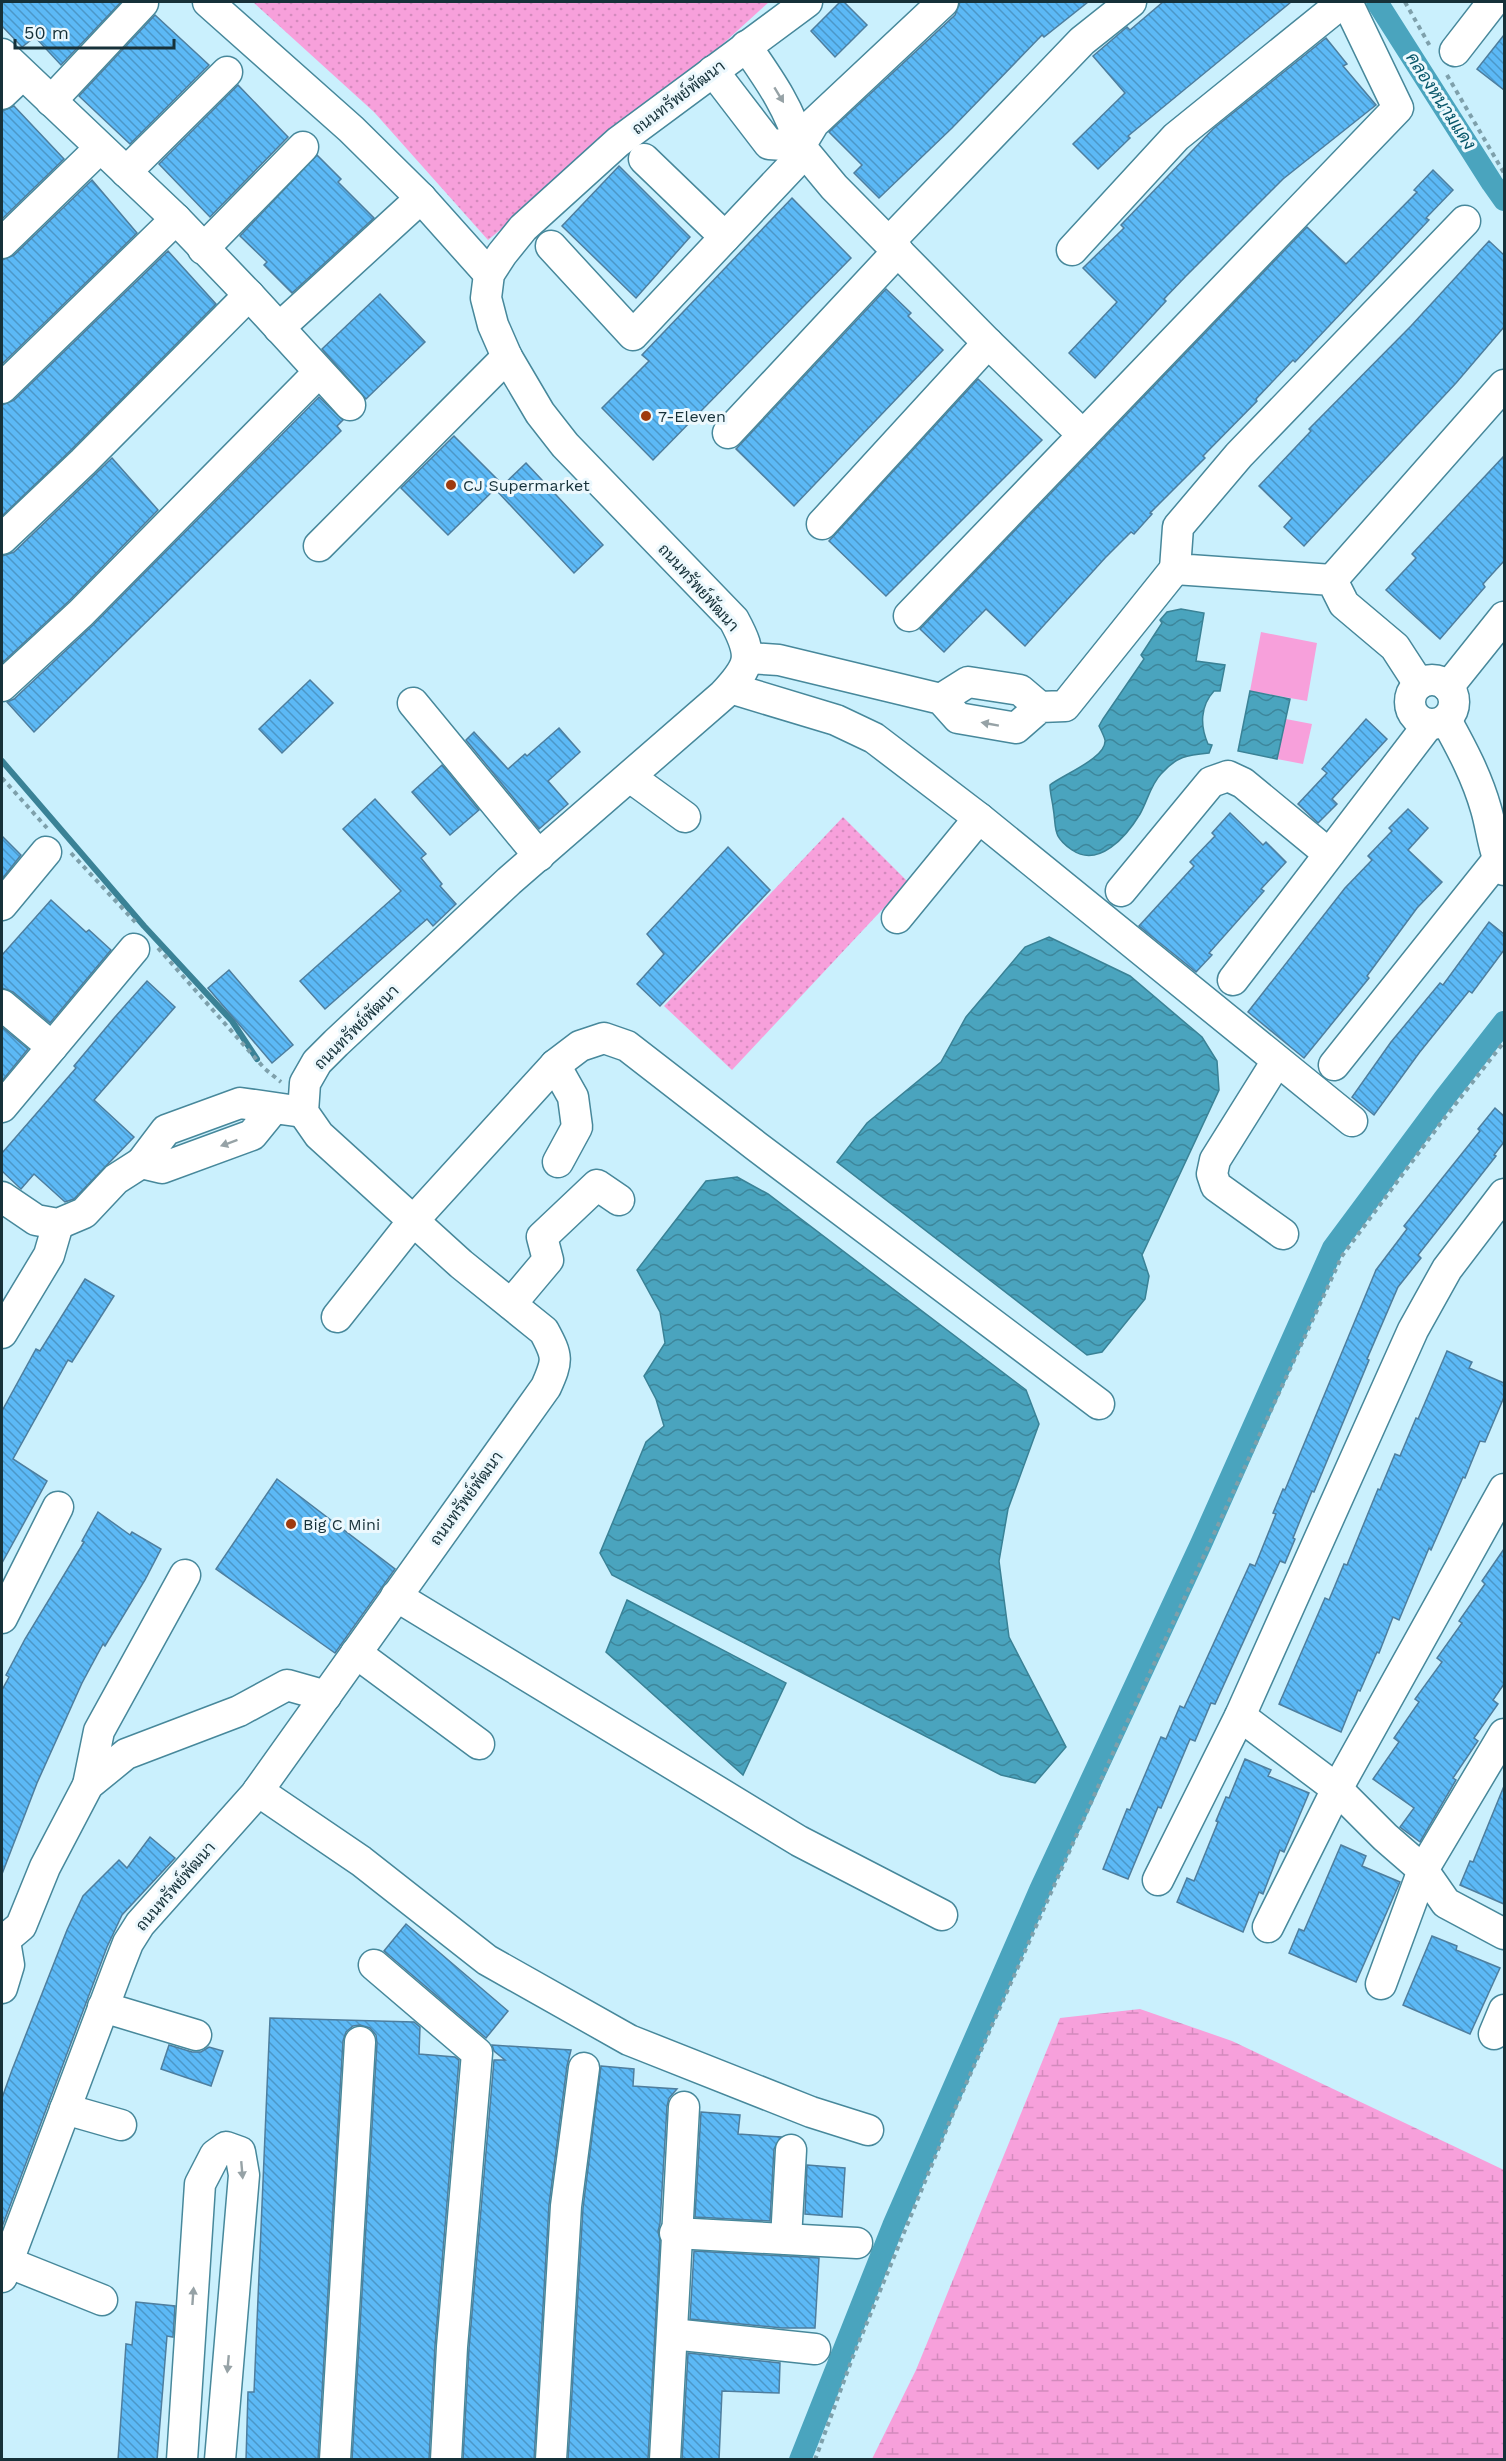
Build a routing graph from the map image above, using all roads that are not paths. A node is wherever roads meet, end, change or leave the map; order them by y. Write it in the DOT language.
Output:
graph roads {
  1 [pos="208,2"];
  2 [pos="807,2"];
  3 [pos="943,2"];
  4 [pos="1131,2"];
  5 [pos="1345,2"];
  6 [pos="1492,2"];
  7 [pos="143,3"];
  8 [pos="746,46"];
  9 [pos="1445,59"];
  10 [pos="713,71"];
  11 [pos="227,72"];
  12 [pos="8,74"];
  13 [pos="51,101"];
  14 [pos="800,146"];
  15 [pos="303,147"];
  16 [pos="100,148"];
  17 [pos="644,159"];
  18 [pos="126,172"];
  19 [pos="421,198"];
  20 [pos="176,219"];
  21 [pos="1465,221"];
  22 [pos="725,237"];
  23 [pos="2,243"];
  24 [pos="550,246"];
  25 [pos="894,247"];
  26 [pos="203,249"];
  27 [pos="1072,250"];
  28 [pos="489,274"];
  29 [pos="249,295"];
  30 [pos="279,328"];
  31 [pos="988,343"];
  32 [pos="507,357"];
  33 [pos="319,372"];
  34 [pos="1504,385"];
  35 [pos="2,388"];
  36 [pos="350,405"];
  37 [pos="728,433"];
  38 [pos="1083,435"];
  39 [pos="822,524"];
  40 [pos="2,539"];
  41 [pos="319,546"];
  42 [pos="1175,569"];
  43 [pos="1332,580"];
  44 [pos="909,616"];
  45 [pos="1504,617"];
  46 [pos="748,658"];
  47 [pos="1419,684"];
  48 [pos="2,686"];
  49 [pos="1449,687"];
  50 [pos="730,688"];
  51 [pos="413,703"];
  52 [pos="1437,723"];
  53 [pos="630,777"];
  54 [pos="685,817"];
  55 [pos="979,818"];
  56 [pos="46,852"];
  57 [pos="1329,854"];
  58 [pos="539,856"];
  59 [pos="1502,861"];
  60 [pos="1120,891"];
  61 [pos="2,905"];
  62 [pos="897,918"];
  63 [pos="134,949"];
  64 [pos="1233,980"];
  65 [pos="2,1005"];
  66 [pos="52,1047"];
  67 [pos="1277,1061"];
  68 [pos="555,1065"];
  69 [pos="1334,1065"];
  70 [pos="2,1107"];
  71 [pos="303,1112"];
  72 [pos="1352,1121"];
  73 [pos="558,1162"];
  74 [pos="1504,1194"];
  75 [pos="2,1197"];
  76 [pos="619,1200"];
  77 [pos="414,1221"];
  78 [pos="58,1224"];
  79 [pos="1283,1234"];
  80 [pos="511,1304"];
  81 [pos="337,1317"];
  82 [pos="2,1333"];
  83 [pos="1099,1404"];
  84 [pos="1504,1489"];
  85 [pos="58,1507"];
  86 [pos="185,1575"];
  87 [pos="396,1596"];
  88 [pos="2,1618"];
  89 [pos="356,1653"];
  90 [pos="326,1696"];
  91 [pos="1240,1716"];
  92 [pos="1504,1734"];
  93 [pos="479,1744"];
  94 [pos="88,1785"];
  95 [pos="1337,1788"];
  96 [pos="258,1791"];
  97 [pos="1423,1870"];
  98 [pos="1158,1880"];
  99 [pos="942,1915"];
  100 [pos="1268,1927"];
  101 [pos="1504,1934"];
  102 [pos="3,1942"];
  103 [pos="374,1965"];
  104 [pos="1381,1984"];
  105 [pos="2,1988"];
  106 [pos="103,2007"];
  107 [pos="196,2035"];
  108 [pos="360,2042"];
  109 [pos="584,2068"];
  110 [pos="684,2107"];
  111 [pos="65,2109"];
  112 [pos="121,2124"];
  113 [pos="868,2130"];
  114 [pos="791,2150"];
  115 [pos="675,2233"];
  116 [pos="786,2239"];
  117 [pos="857,2243"];
  118 [pos="4,2269"];
  119 [pos="102,2300"];
  120 [pos="672,2334"];
  121 [pos="815,2349"];
  122 [pos="183,2460"];
  123 [pos="220,2460"];
  124 [pos="335,2460"];
  125 [pos="446,2460"];
  126 [pos="551,2460"];
  127 [pos="665,2460"];
  1 -- 19 [label="street"];
  2 -- 8 [label="street, ถนนทรัพย์พัฒนา"];
  3 -- 14 [label="street"];
  4 -- 25 [label="street"];
  5 -- 27 [label="street"];
  5 -- 38 [label="street"];
  6 -- 9 [label="street"];
  7 -- 13 [label="street"];
  8 -- 10 [label="street, ถนนทรัพย์พัฒนา"];
  8 -- 14 [label="street, one-way"];
  10 -- 14 [label="street"];
  10 -- 28 [label="street, ถนนทรัพย์พัฒนา"];
  11 -- 18 [label="street"];
  12 -- 13 [label="street"];
  13 -- 16 [label="street"];
  14 -- 22 [label="street"];
  14 -- 25 [label="street"];
  15 -- 26 [label="street"];
  16 -- 18 [label="street"];
  16 -- 23 [label="street"];
  17 -- 22 [label="street"];
  18 -- 20 [label="street"];
  19 -- 28 [label="street"];
  19 -- 30 [label="street"];
  20 -- 26 [label="street"];
  20 -- 35 [label="street"];
  21 -- 42 [label="street"];
  22 -- 24 [label="street"];
  25 -- 31 [label="street"];
  25 -- 37 [label="street"];
  26 -- 29 [label="street"];
  28 -- 32 [label="street, ถนนทรัพย์พัฒนา"];
  29 -- 30 [label="street"];
  29 -- 40 [label="street"];
  30 -- 33 [label="street"];
  31 -- 38 [label="street"];
  31 -- 39 [label="street"];
  32 -- 41 [label="street"];
  32 -- 46 [label="street, ถนนทรัพย์พัฒนา"];
  33 -- 36 [label="street"];
  33 -- 48 [label="street"];
  34 -- 43 [label="street"];
  38 -- 44 [label="street"];
  42 -- 43 [label="street"];
  42 -- 46 [label="street"];
  43 -- 47 [label="street"];
  45 -- 49 [label="street"];
  46 -- 50 [label="street, ถนนทรัพย์พัฒนา"];
  47 -- 49 [label="street"];
  47 -- 52 [label="street"];
  49 -- 52 [label="street"];
  50 -- 53 [label="street, ถนนทรัพย์พัฒนา"];
  50 -- 55 [label="street"];
  51 -- 58 [label="street"];
  52 -- 57 [label="street"];
  52 -- 59 [label="street"];
  53 -- 54 [label="street"];
  53 -- 58 [label="street, ถนนทรัพย์พัฒนา"];
  55 -- 62 [label="street"];
  55 -- 67 [label="street"];
  56 -- 61 [label="street"];
  57 -- 60 [label="street"];
  57 -- 64 [label="street"];
  58 -- 71 [label="street, ถนนทรัพย์พัฒนา"];
  59 -- 69 [label="street"];
  63 -- 66 [label="street"];
  65 -- 66 [label="street"];
  66 -- 70 [label="street"];
  67 -- 72 [label="street"];
  67 -- 79 [label="street"];
  68 -- 73 [label="street"];
  68 -- 77 [label="street"];
  68 -- 83 [label="street"];
  71 -- 77 [label="street, ถนนทรัพย์พัฒนา"];
  71 -- 78 [label="street"];
  74 -- 91 [label="street"];
  75 -- 78 [label="street"];
  76 -- 80 [label="street"];
  77 -- 80 [label="street, ถนนทรัพย์พัฒนา"];
  77 -- 81 [label="street"];
  78 -- 82 [label="street"];
  80 -- 87 [label="street, ถนนทรัพย์พัฒนา"];
  84 -- 95 [label="street"];
  85 -- 88 [label="street"];
  86 -- 94 [label="street"];
  87 -- 89 [label="street, ถนนทรัพย์พัฒนา"];
  87 -- 99 [label="street"];
  89 -- 90 [label="street, ถนนทรัพย์พัฒนา"];
  89 -- 93 [label="street"];
  90 -- 94 [label="street"];
  90 -- 96 [label="street, ถนนทรัพย์พัฒนา"];
  91 -- 95 [label="street"];
  91 -- 98 [label="street"];
  92 -- 97 [label="street"];
  94 -- 102 [label="street"];
  95 -- 97 [label="street"];
  95 -- 100 [label="street"];
  96 -- 106 [label="street, ถนนทรัพย์พัฒนา"];
  96 -- 113 [label="street"];
  97 -- 101 [label="street"];
  97 -- 104 [label="street"];
  102 -- 105 [label="street"];
  103 -- 125 [label="street"];
  106 -- 107 [label="street"];
  106 -- 111 [label="street, ถนนทรัพย์พัฒนา"];
  108 -- 124 [label="street"];
  109 -- 126 [label="street"];
  110 -- 115 [label="street"];
  111 -- 112 [label="street"];
  111 -- 118 [label="street, ถนนทรัพย์พัฒนา"];
  114 -- 116 [label="street"];
  115 -- 116 [label="street"];
  115 -- 120 [label="street"];
  116 -- 117 [label="street"];
  118 -- 119 [label="street"];
  120 -- 121 [label="street"];
  120 -- 127 [label="street"];
  122 -- 123 [label="street, one-way"];
}
